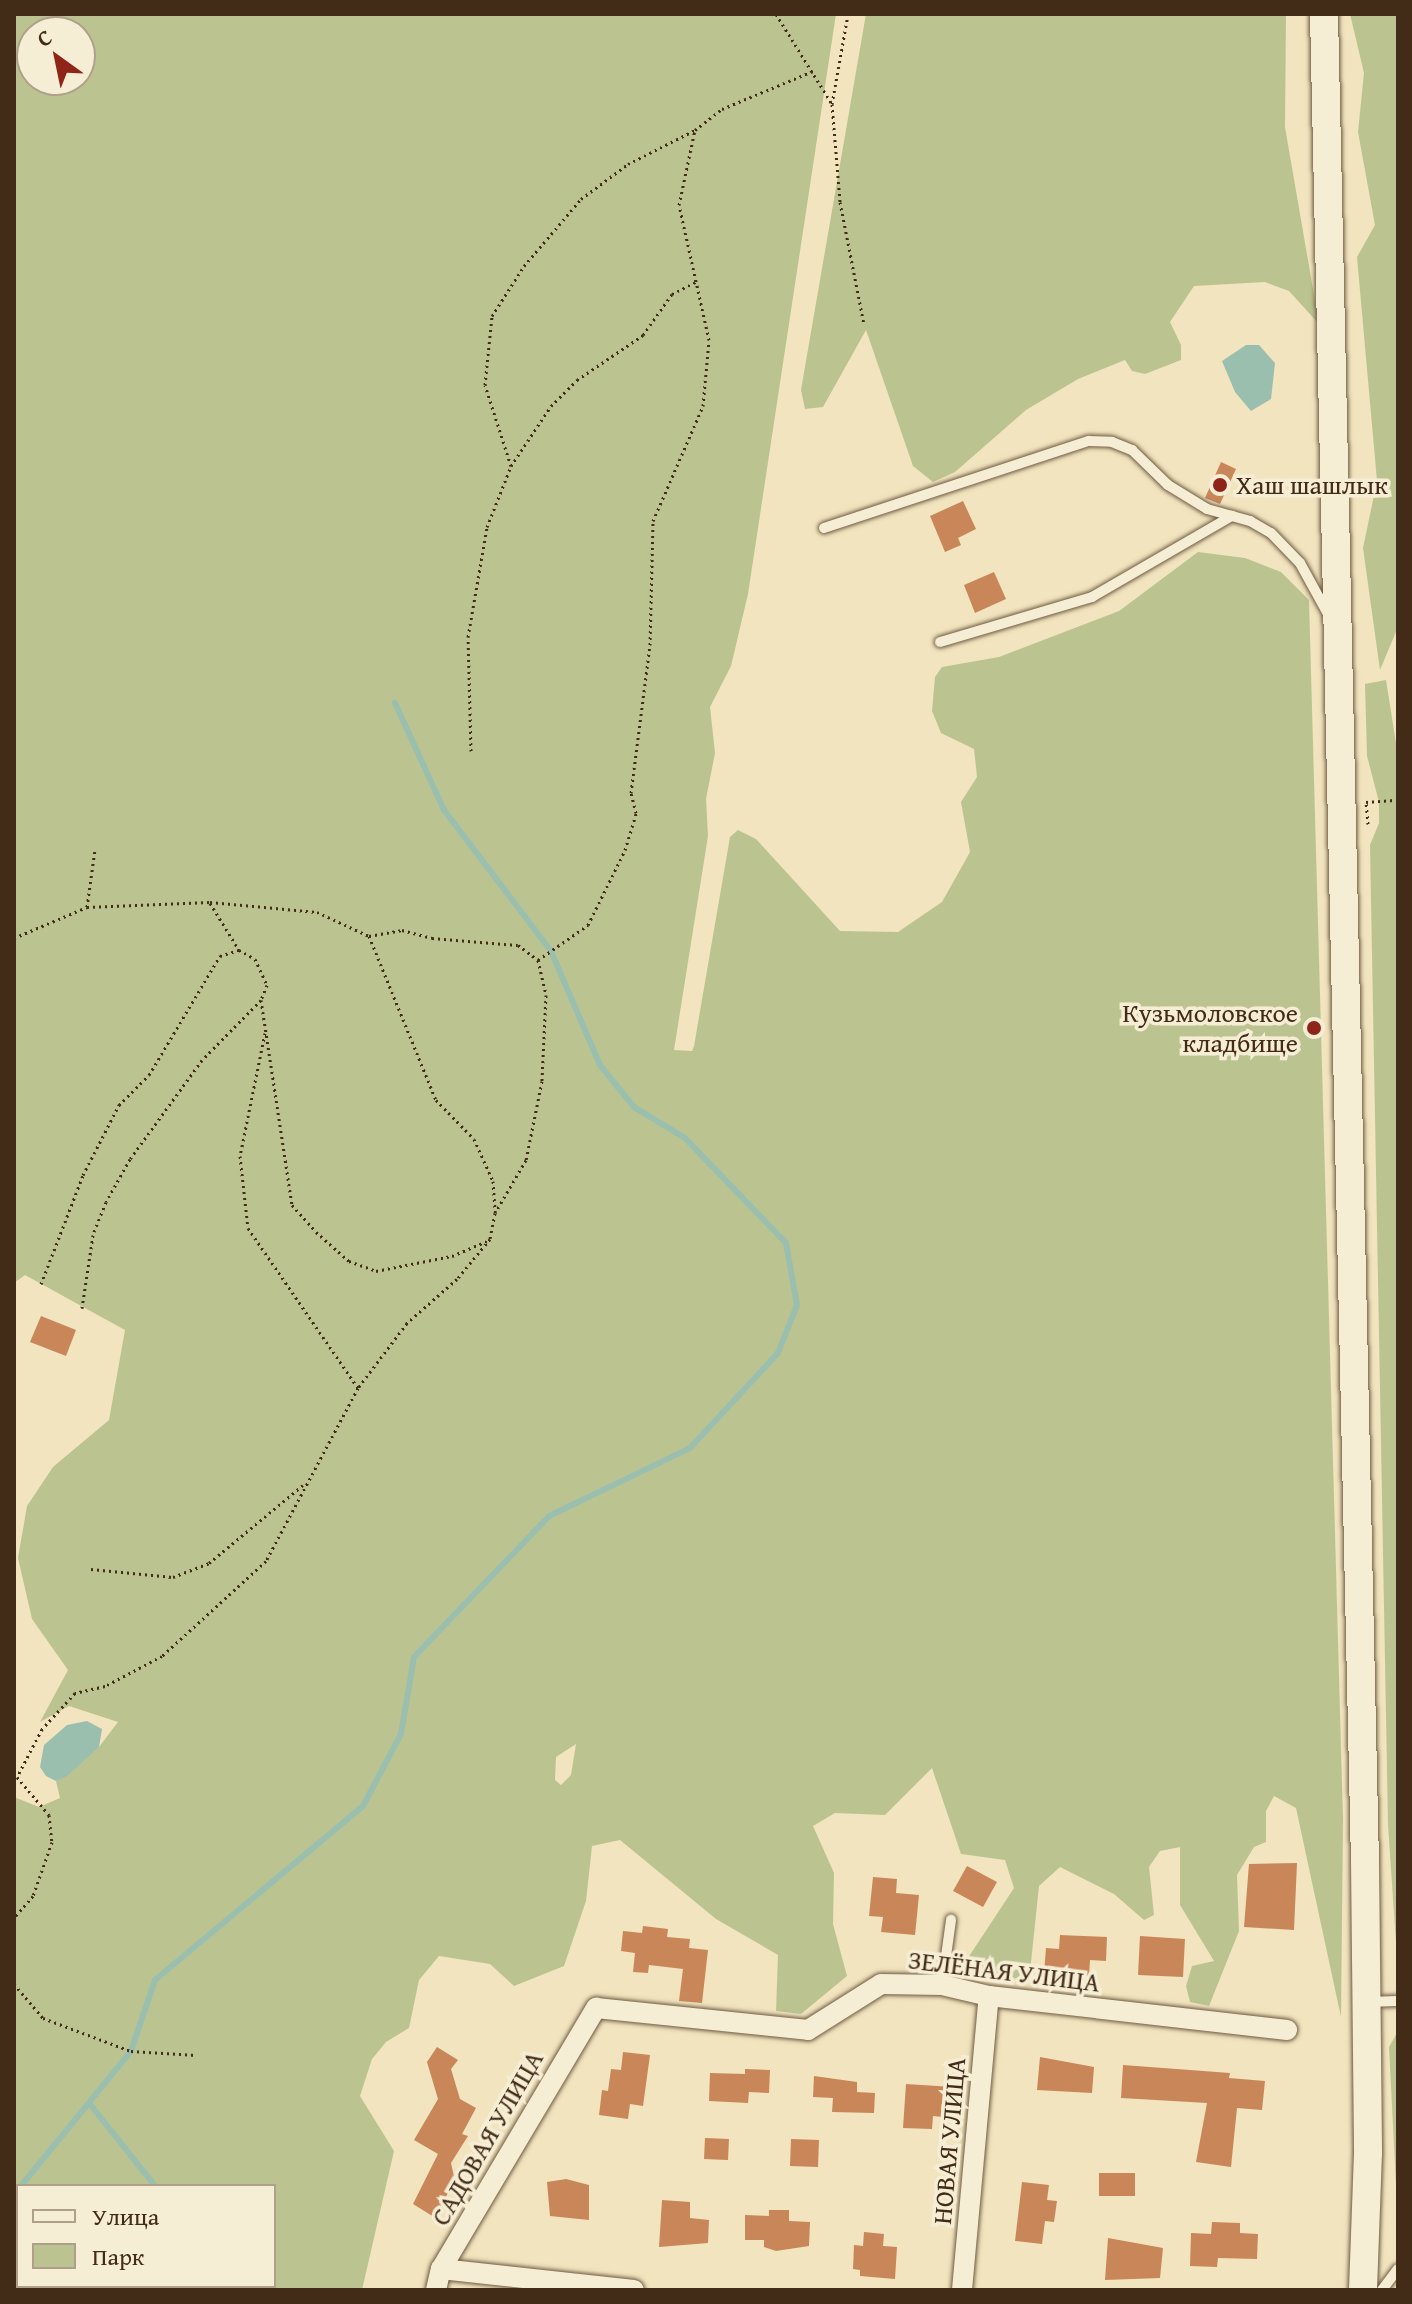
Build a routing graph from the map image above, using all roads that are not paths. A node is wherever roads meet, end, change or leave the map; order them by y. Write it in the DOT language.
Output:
graph roads {
  1 [pos="1324,14"];
  2 [pos="1232,516"];
  3 [pos="824,528"];
  4 [pos="1335,630"];
  5 [pos="940,642"];
  6 [pos="951,1920"];
  7 [pos="942,1985"];
  8 [pos="989,1996"];
  9 [pos="1398,2001"];
  10 [pos="1365,2002"];
  11 [pos="588,2015"];
  12 [pos="1287,2030"];
  13 [pos="441,2269"];
  14 [pos="1398,2269"];
  15 [pos="436,2290"];
  16 [pos="634,2290"];
  17 [pos="962,2290"];
  18 [pos="1363,2290"];
  19 [pos="1382,2290"];
  1 -- 4 [label="main road"];
  2 -- 3 [label="lane"];
  2 -- 4 [label="lane"];
  2 -- 5 [label="lane"];
  4 -- 10 [label="main road"];
  6 -- 7 [label="lane"];
  7 -- 8 [label="street, ЗЕЛЁНАЯ УЛИЦА"];
  7 -- 11 [label="street, ЗЕЛЁНАЯ УЛИЦА"];
  8 -- 12 [label="street, ЗЕЛЁНАЯ УЛИЦА"];
  8 -- 17 [label="street, НОВАЯ УЛИЦА"];
  9 -- 10 [label="lane"];
  10 -- 18 [label="main road"];
  11 -- 13 [label="street, САДОВАЯ УЛИЦА"];
  13 -- 15 [label="street, САДОВАЯ УЛИЦА"];
  13 -- 16 [label="street"];
  14 -- 19 [label="lane"];
}
